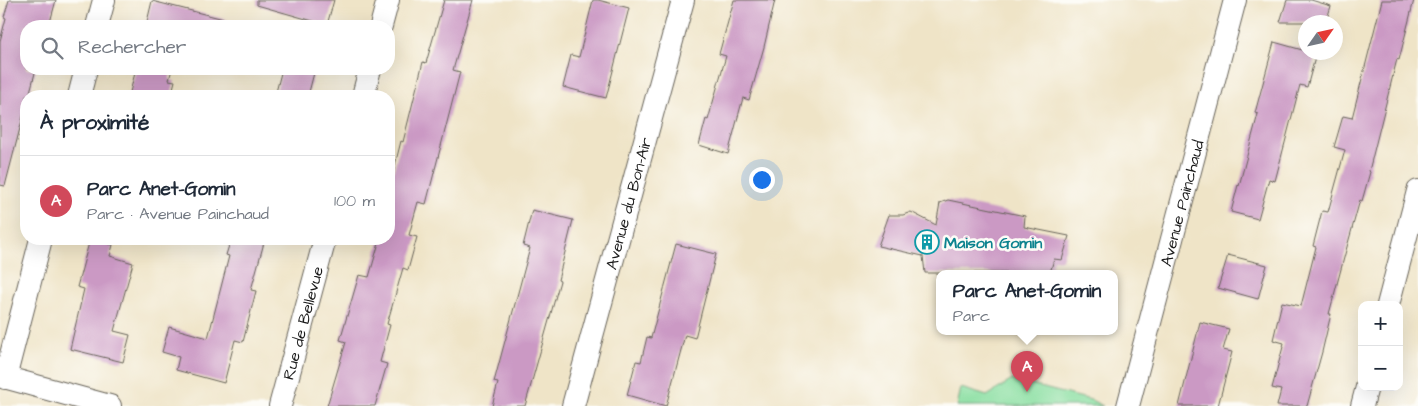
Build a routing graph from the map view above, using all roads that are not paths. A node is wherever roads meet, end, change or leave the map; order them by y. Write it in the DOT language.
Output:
graph roads {
  1 [pos="104,0"];
  2 [pos="388,0"];
  3 [pos="683,0"];
  4 [pos="1236,0"];
  5 [pos="99,20"];
  6 [pos="383,20"];
  7 [pos="84,75"];
  8 [pos="368,75"];
  9 [pos="81,90"];
  10 [pos="365,90"];
  11 [pos="1418,191"];
  12 [pos="39,245"];
  13 [pos="322,245"];
  14 [pos="1389,301"];
  15 [pos="2,377"];
  16 [pos="1366,391"];
  17 [pos="110,406"];
  18 [pos="280,406"];
  19 [pos="573,406"];
  20 [pos="1128,406"];
  21 [pos="1362,406"];
  1 -- 5 [label="street"];
  2 -- 6 [label="street"];
  3 -- 19 [label="street, Avenue du Bon-Air"];
  4 -- 20 [label="street, Avenue Painchaud"];
  7 -- 9 [label="street"];
  8 -- 10 [label="street"];
  11 -- 14 [label="street"];
  12 -- 15 [label="street"];
  13 -- 18 [label="street, Rue de Bellevue"];
  15 -- 17 [label="street"];
  16 -- 21 [label="street"];
}
